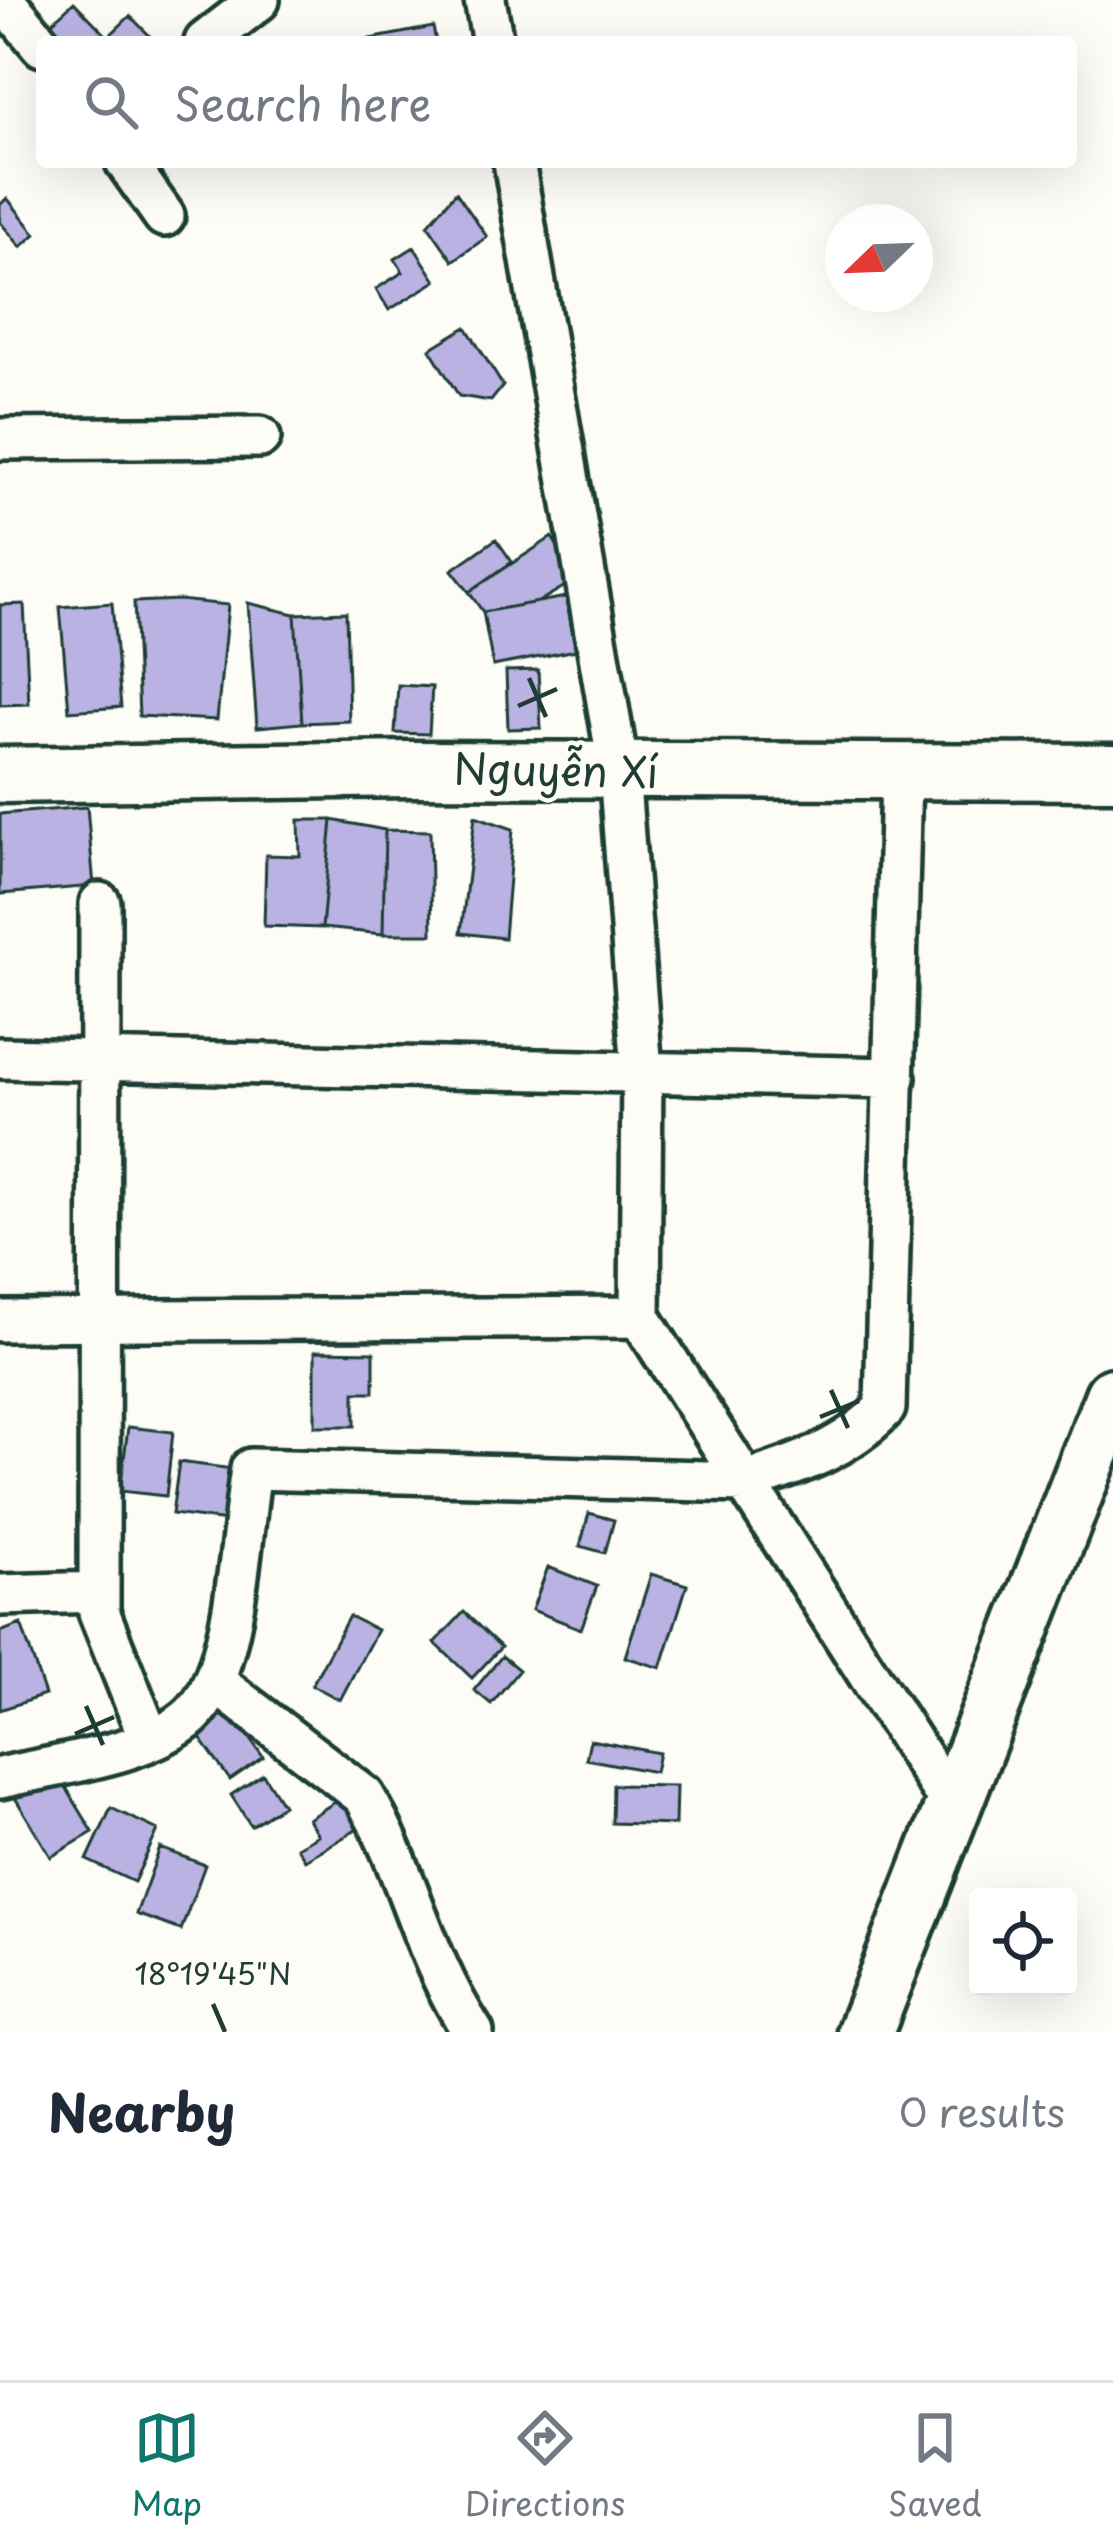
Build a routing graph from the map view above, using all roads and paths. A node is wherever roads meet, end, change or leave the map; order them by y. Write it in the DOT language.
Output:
graph roads {
  1 [pos="4,0"];
  2 [pos="255,0"];
  3 [pos="485,0"];
  4 [pos="212,36"];
  5 [pos="492,36"];
  6 [pos="36,39"];
  7 [pos="130,168"];
  8 [pos="515,168"];
  9 [pos="164,216"];
  10 [pos="260,437"];
  11 [pos="0,439"];
  12 [pos="619,771"];
  13 [pos="1113,772"];
  14 [pos="0,775"];
  15 [pos="901,775"];
  16 [pos="100,903"];
  17 [pos="0,1058"];
  18 [pos="99,1058"];
  19 [pos="642,1070"];
  20 [pos="895,1078"];
  21 [pos="640,1317"];
  22 [pos="0,1321"];
  23 [pos="97,1321"];
  24 [pos="1113,1396"];
  25 [pos="744,1482"];
  26 [pos="98,1592"];
  27 [pos="0,1595"];
  28 [pos="215,1682"];
  29 [pos="149,1738"];
  30 [pos="0,1778"];
  31 [pos="952,1807"];
  32 [pos="472,2032"];
  33 [pos="865,2032"];
  1 -- 6 [label="street"];
  2 -- 4 [label="street"];
  3 -- 5 [label="street"];
  7 -- 9 [label="street"];
  8 -- 12 [label="street"];
  10 -- 11 [label="street"];
  12 -- 14 [label="street, Nguyễn Xí"];
  12 -- 15 [label="street, Nguyễn Xí"];
  12 -- 19 [label="street"];
  13 -- 15 [label="street, Nguyễn Xí"];
  15 -- 20 [label="street"];
  16 -- 18 [label="street"];
  17 -- 18 [label="street"];
  18 -- 19 [label="street"];
  18 -- 23 [label="street"];
  19 -- 20 [label="street"];
  19 -- 21 [label="street"];
  20 -- 25 [label="street"];
  21 -- 23 [label="street"];
  21 -- 25 [label="street"];
  22 -- 23 [label="street"];
  23 -- 26 [label="street"];
  24 -- 31 [label="street"];
  25 -- 28 [label="street"];
  25 -- 31 [label="street"];
  26 -- 27 [label="street"];
  26 -- 29 [label="street"];
  28 -- 29 [label="street"];
  28 -- 32 [label="street"];
  29 -- 30 [label="street"];
  31 -- 33 [label="street"];
}
